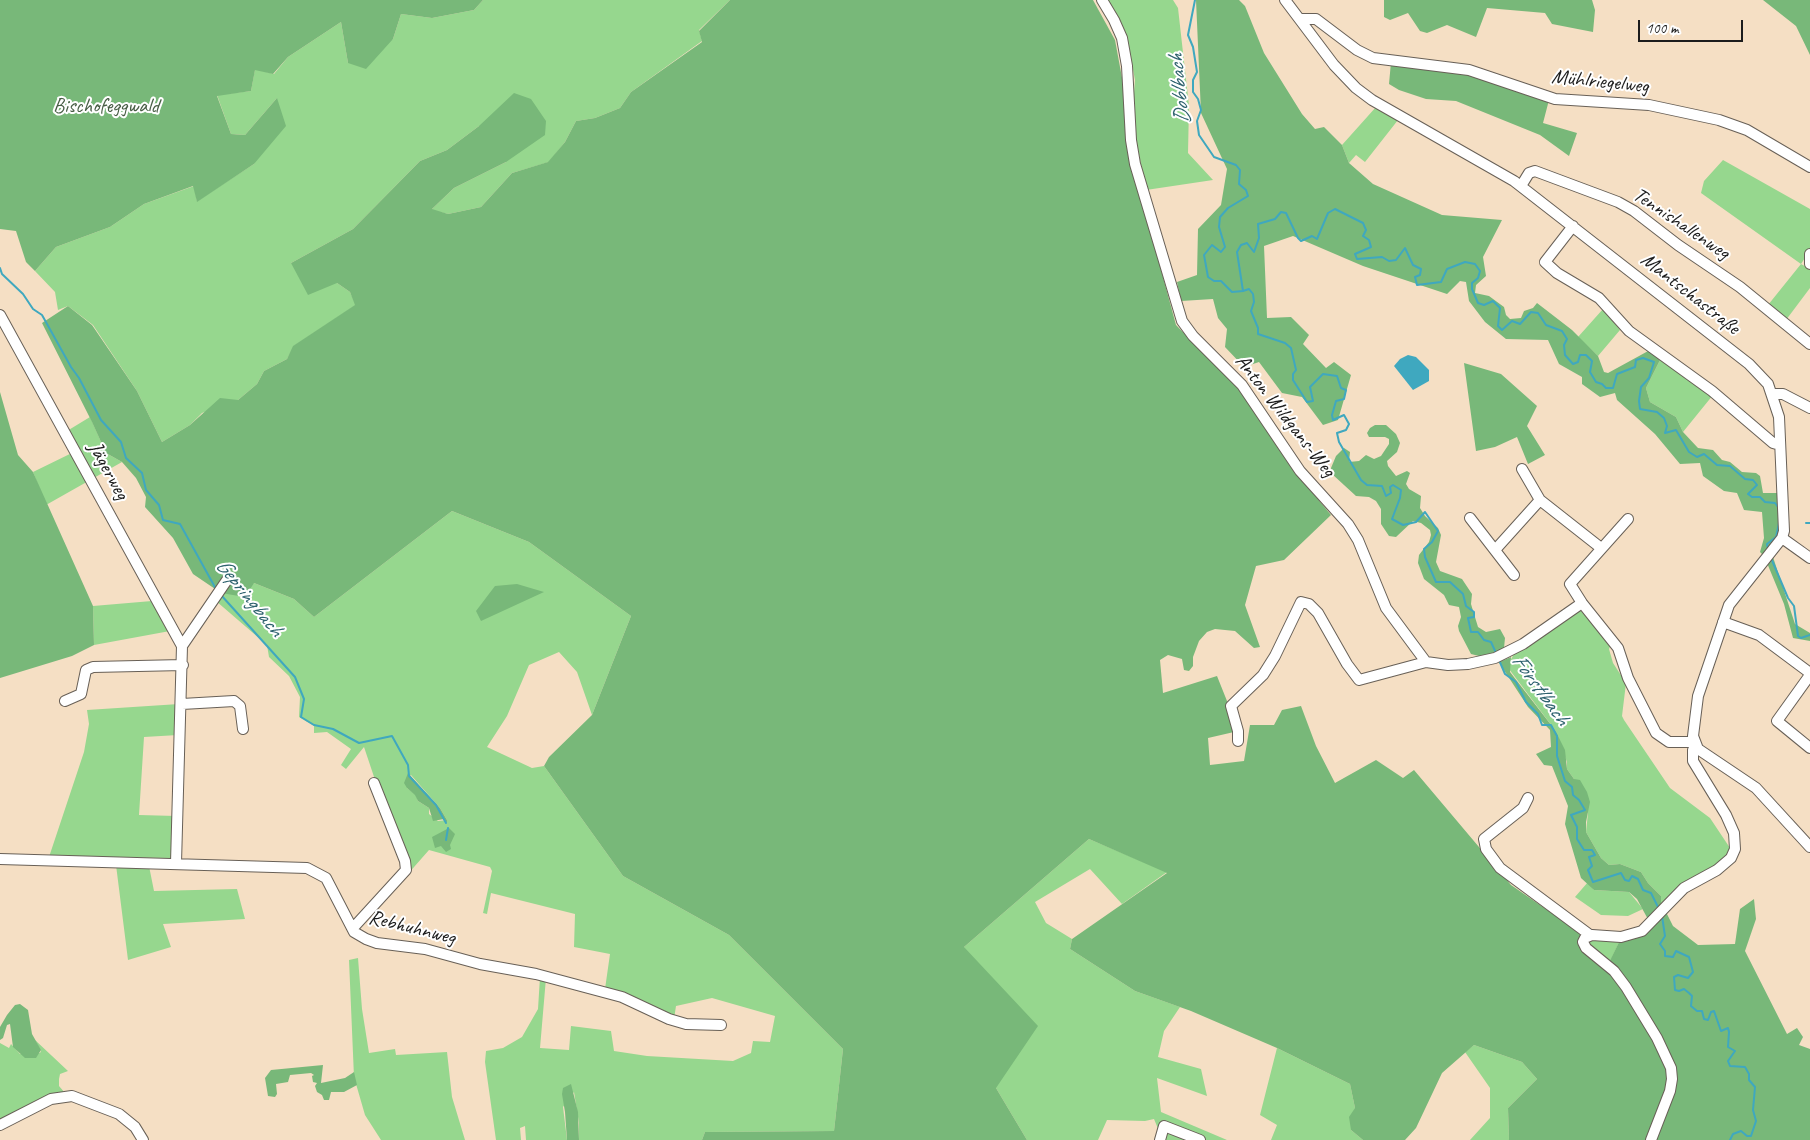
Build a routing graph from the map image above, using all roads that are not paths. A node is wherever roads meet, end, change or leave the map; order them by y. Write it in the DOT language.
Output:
graph roads {
  1 [pos="1102,0"];
  2 [pos="1285,0"];
  3 [pos="1300,19"];
  4 [pos="1810,167"];
  5 [pos="1521,186"];
  6 [pos="1573,226"];
  7 [pos="1810,254"];
  8 [pos="1810,264"];
  9 [pos="0,315"];
  10 [pos="1810,344"];
  11 [pos="1772,394"];
  12 [pos="1810,408"];
  13 [pos="1780,445"];
  14 [pos="1522,469"];
  15 [pos="1540,500"];
  16 [pos="1470,518"];
  17 [pos="1628,519"];
  18 [pos="1782,538"];
  19 [pos="1601,548"];
  20 [pos="1495,550"];
  21 [pos="1810,558"];
  22 [pos="1514,574"];
  23 [pos="224,583"];
  24 [pos="1582,603"];
  25 [pos="1723,622"];
  26 [pos="182,646"];
  27 [pos="1426,662"];
  28 [pos="183,665"];
  29 [pos="1810,674"];
  30 [pos="65,702"];
  31 [pos="182,704"];
  32 [pos="243,729"];
  33 [pos="1238,741"];
  34 [pos="1695,744"];
  35 [pos="1810,748"];
  36 [pos="374,783"];
  37 [pos="1528,798"];
  38 [pos="1810,847"];
  39 [pos="0,859"];
  40 [pos="176,864"];
  41 [pos="352,928"];
  42 [pos="1590,936"];
  43 [pos="721,1025"];
  44 [pos="0,1125"];
  45 [pos="143,1140"];
  46 [pos="1160,1140"];
  47 [pos="1200,1140"];
  48 [pos="1651,1140"];
  1 -- 27 [label="street, Anton Wildgans-Weg"];
  2 -- 3 [label="street, Mantschastraße"];
  3 -- 4 [label="street, Mühlriegelweg"];
  3 -- 5 [label="street, Mantschastraße"];
  5 -- 6 [label="street, Mantschastraße"];
  5 -- 10 [label="street, Tennishallenweg"];
  6 -- 11 [label="street, Mantschastraße"];
  6 -- 13 [label="street"];
  7 -- 8 [label="street"];
  9 -- 26 [label="street, Jägerweg"];
  11 -- 12 [label="street"];
  11 -- 13 [label="street, Mantschastraße"];
  13 -- 18 [label="street, Mantschastraße"];
  14 -- 15 [label="street"];
  15 -- 19 [label="street"];
  15 -- 20 [label="street"];
  16 -- 20 [label="street"];
  17 -- 19 [label="street"];
  18 -- 21 [label="street"];
  18 -- 25 [label="street, Mantschastraße"];
  19 -- 24 [label="street"];
  20 -- 22 [label="street"];
  23 -- 26 [label="street"];
  24 -- 27 [label="street"];
  24 -- 34 [label="street"];
  25 -- 29 [label="street"];
  25 -- 34 [label="street, Mantschastraße"];
  26 -- 28 [label="street, Jägerweg"];
  27 -- 33 [label="street"];
  28 -- 30 [label="street"];
  28 -- 31 [label="street, Jägerweg"];
  29 -- 35 [label="street"];
  31 -- 32 [label="street"];
  31 -- 40 [label="street, Jägerweg"];
  34 -- 38 [label="street"];
  34 -- 42 [label="street, Mantschastraße"];
  36 -- 41 [label="street"];
  37 -- 42 [label="street"];
  39 -- 40 [label="street, Rebhuhnweg"];
  40 -- 41 [label="street, Rebhuhnweg"];
  41 -- 43 [label="street, Rebhuhnweg"];
  42 -- 48 [label="street"];
  44 -- 45 [label="street"];
  46 -- 47 [label="street"];
}
